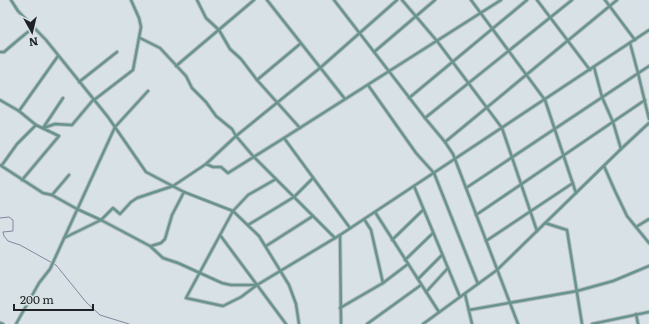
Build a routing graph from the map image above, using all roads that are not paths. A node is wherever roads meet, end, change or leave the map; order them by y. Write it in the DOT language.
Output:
graph roads {
  1 [pos="11,0"];
  2 [pos="132,0"];
  3 [pos="197,0"];
  4 [pos="254,0"];
  5 [pos="267,0"];
  6 [pos="334,0"];
  7 [pos="397,0"];
  8 [pos="402,0"];
  9 [pos="435,0"];
  10 [pos="471,0"];
  11 [pos="501,0"];
  12 [pos="527,0"];
  13 [pos="537,0"];
  14 [pos="572,0"];
  15 [pos="605,0"];
  16 [pos="617,0"];
  17 [pos="610,6"];
  18 [pos="480,13"];
  19 [pos="416,16"];
  20 [pos="550,17"];
  21 [pos="34,28"];
  22 [pos="492,28"];
  23 [pos="219,30"];
  24 [pos="649,30"];
  25 [pos="359,32"];
  26 [pos="140,38"];
  27 [pos="568,40"];
  28 [pos="635,40"];
  29 [pos="437,41"];
  30 [pos="630,43"];
  31 [pos="300,44"];
  32 [pos="508,51"];
  33 [pos="0,52"];
  34 [pos="117,52"];
  35 [pos="374,52"];
  36 [pos="58,56"];
  37 [pos="452,62"];
  38 [pos="176,66"];
  39 [pos="649,66"];
  40 [pos="594,67"];
  41 [pos="320,68"];
  42 [pos="590,70"];
  43 [pos="390,71"];
  44 [pos="638,73"];
  45 [pos="526,74"];
  46 [pos="257,80"];
  47 [pos="79,82"];
  48 [pos="468,83"];
  49 [pos="368,85"];
  50 [pos="148,91"];
  51 [pos="602,97"];
  52 [pos="63,98"];
  53 [pos="409,98"];
  54 [pos="345,99"];
  55 [pos="0,100"];
  56 [pos="93,100"];
  57 [pos="545,100"];
  58 [pos="645,100"];
  59 [pos="277,102"];
  60 [pos="486,108"];
  61 [pos="18,111"];
  62 [pos="424,118"];
  63 [pos="649,119"];
  64 [pos="613,122"];
  65 [pos="649,123"];
  66 [pos="36,125"];
  67 [pos="43,128"];
  68 [pos="115,128"];
  69 [pos="300,128"];
  70 [pos="502,128"];
  71 [pos="555,130"];
  72 [pos="236,136"];
  73 [pos="284,138"];
  74 [pos="445,142"];
  75 [pos="620,149"];
  76 [pos="564,155"];
  77 [pos="253,156"];
  78 [pos="512,158"];
  79 [pos="455,159"];
  80 [pos="206,164"];
  81 [pos="1,165"];
  82 [pos="604,166"];
  83 [pos="434,173"];
  84 [pos="69,175"];
  85 [pos="313,178"];
  86 [pos="276,179"];
  87 [pos="22,180"];
  88 [pos="573,183"];
  89 [pos="521,184"];
  90 [pos="173,186"];
  91 [pos="414,186"];
  92 [pos="466,188"];
  93 [pos="184,192"];
  94 [pos="576,193"];
  95 [pos="52,195"];
  96 [pos="294,196"];
  97 [pos="76,209"];
  98 [pos="423,210"];
  99 [pos="233,211"];
  100 [pos="375,212"];
  101 [pos="530,212"];
  102 [pos="476,215"];
  103 [pos="313,216"];
  104 [pos="364,219"];
  105 [pos="649,219"];
  106 [pos="101,220"];
  107 [pos="545,223"];
  108 [pos="248,225"];
  109 [pos="636,227"];
  110 [pos="350,228"];
  111 [pos="537,231"];
  112 [pos="433,233"];
  113 [pos="220,235"];
  114 [pos="340,235"];
  115 [pos="64,238"];
  116 [pos="335,238"];
  117 [pos="392,240"];
  118 [pos="486,241"];
  119 [pos="649,243"];
  120 [pos="150,246"];
  121 [pos="266,246"];
  122 [pos="442,255"];
  123 [pos="405,260"];
  124 [pos="408,264"];
  125 [pos="649,266"];
  126 [pos="448,268"];
  127 [pos="497,270"];
  128 [pos="281,271"];
  129 [pos="199,273"];
  130 [pos="418,279"];
  131 [pos="384,283"];
  132 [pos="478,284"];
  133 [pos="257,285"];
  134 [pos="421,285"];
  135 [pos="577,291"];
  136 [pos="426,292"];
  137 [pos="465,294"];
  138 [pos="460,297"];
  139 [pos="510,303"];
  140 [pos="340,308"];
  141 [pos="468,310"];
  142 [pos="439,312"];
  143 [pos="649,312"];
  144 [pos="636,314"];
  145 [pos="426,323"];
  146 [pos="16,324"];
  147 [pos="286,324"];
  148 [pos="299,324"];
  149 [pos="341,324"];
  150 [pos="368,324"];
  151 [pos="423,324"];
  152 [pos="472,324"];
  153 [pos="518,324"];
  154 [pos="582,324"];
  155 [pos="592,324"];
  156 [pos="638,324"];
  1 -- 21 [label="street"];
  2 -- 26 [label="street"];
  3 -- 23 [label="street"];
  4 -- 23 [label="street"];
  5 -- 31 [label="street"];
  6 -- 25 [label="street"];
  7 -- 25 [label="street"];
  8 -- 19 [label="street"];
  9 -- 19 [label="street"];
  10 -- 18 [label="street"];
  11 -- 18 [label="street"];
  12 -- 22 [label="street"];
  13 -- 20 [label="street"];
  14 -- 20 [label="street"];
  15 -- 17 [label="street"];
  16 -- 17 [label="street"];
  17 -- 27 [label="street"];
  17 -- 28 [label="street"];
  18 -- 22 [label="street"];
  18 -- 29 [label="street"];
  19 -- 29 [label="street"];
  19 -- 35 [label="street"];
  20 -- 27 [label="street"];
  20 -- 32 [label="street"];
  21 -- 33 [label="street"];
  21 -- 36 [label="street"];
  22 -- 32 [label="street"];
  22 -- 37 [label="street"];
  23 -- 38 [label="street"];
  23 -- 46 [label="street"];
  24 -- 28 [label="street"];
  25 -- 35 [label="street"];
  25 -- 41 [label="street"];
  26 -- 38 [label="street"];
  26 -- 56 [label="street"];
  27 -- 42 [label="street"];
  27 -- 45 [label="street"];
  28 -- 30 [label="street"];
  29 -- 37 [label="street"];
  29 -- 43 [label="street"];
  30 -- 40 [label="street"];
  30 -- 44 [label="street"];
  31 -- 41 [label="street"];
  31 -- 46 [label="street"];
  32 -- 45 [label="street"];
  32 -- 48 [label="street"];
  34 -- 47 [label="street"];
  35 -- 43 [label="street"];
  36 -- 47 [label="street"];
  36 -- 61 [label="street"];
  37 -- 48 [label="street"];
  37 -- 53 [label="street"];
  38 -- 72 [label="street"];
  39 -- 44 [label="street"];
  40 -- 42 [label="street"];
  40 -- 51 [label="street"];
  41 -- 54 [label="street"];
  41 -- 59 [label="street"];
  42 -- 57 [label="street"];
  43 -- 49 [label="street"];
  43 -- 53 [label="street"];
  44 -- 51 [label="street"];
  44 -- 58 [label="street"];
  45 -- 57 [label="street"];
  45 -- 60 [label="street"];
  46 -- 59 [label="street"];
  47 -- 56 [label="street"];
  48 -- 60 [label="street"];
  48 -- 62 [label="street"];
  49 -- 54 [label="street"];
  49 -- 83 [label="street"];
  50 -- 68 [label="street"];
  51 -- 64 [label="street"];
  51 -- 71 [label="street"];
  52 -- 67 [label="street"];
  53 -- 62 [label="street"];
  54 -- 69 [label="street"];
  55 -- 61 [label="street"];
  56 -- 67 [label="street"];
  56 -- 68 [label="street"];
  57 -- 70 [label="street"];
  57 -- 71 [label="street"];
  58 -- 63 [label="street"];
  58 -- 64 [label="street"];
  59 -- 69 [label="street"];
  59 -- 72 [label="street"];
  60 -- 70 [label="street"];
  60 -- 74 [label="street"];
  61 -- 66 [label="street"];
  62 -- 74 [label="street"];
  64 -- 75 [label="street"];
  64 -- 76 [label="street"];
  65 -- 75 [label="street"];
  66 -- 67 [label="street"];
  66 -- 81 [label="street"];
  67 -- 87 [label="street"];
  68 -- 90 [label="street"];
  68 -- 97 [label="street"];
  69 -- 73 [label="street"];
  70 -- 78 [label="street"];
  70 -- 79 [label="street"];
  71 -- 76 [label="street"];
  71 -- 78 [label="street"];
  72 -- 77 [label="street"];
  72 -- 80 [label="street"];
  73 -- 77 [label="street"];
  73 -- 85 [label="street"];
  74 -- 79 [label="street"];
  75 -- 82 [label="street"];
  76 -- 88 [label="street"];
  76 -- 89 [label="street"];
  77 -- 80 [label="street"];
  77 -- 86 [label="street"];
  78 -- 89 [label="street"];
  78 -- 92 [label="street"];
  79 -- 83 [label="street"];
  79 -- 92 [label="street"];
  80 -- 90 [label="street"];
  81 -- 87 [label="street"];
  82 -- 94 [label="street"];
  82 -- 109 [label="street"];
  83 -- 91 [label="street"];
  83 -- 132 [label="street"];
  84 -- 95 [label="street"];
  85 -- 96 [label="street"];
  85 -- 110 [label="street"];
  86 -- 96 [label="street"];
  86 -- 99 [label="street"];
  87 -- 95 [label="street"];
  88 -- 94 [label="street"];
  88 -- 101 [label="street"];
  89 -- 101 [label="street"];
  89 -- 102 [label="street"];
  90 -- 93 [label="street"];
  90 -- 106 [label="street"];
  91 -- 98 [label="street"];
  91 -- 100 [label="street"];
  92 -- 102 [label="street"];
  93 -- 99 [label="street"];
  93 -- 120 [label="street"];
  94 -- 107 [label="street"];
  95 -- 97 [label="street"];
  96 -- 103 [label="street"];
  96 -- 108 [label="street"];
  97 -- 106 [label="street"];
  97 -- 115 [label="street"];
  98 -- 112 [label="street"];
  98 -- 117 [label="street"];
  99 -- 108 [label="street"];
  99 -- 113 [label="street"];
  100 -- 104 [label="street"];
  100 -- 117 [label="street"];
  101 -- 111 [label="street"];
  101 -- 118 [label="street"];
  102 -- 118 [label="street"];
  103 -- 116 [label="street"];
  103 -- 121 [label="street"];
  104 -- 110 [label="street"];
  104 -- 131 [label="street"];
  105 -- 109 [label="street"];
  106 -- 115 [label="street"];
  106 -- 120 [label="street"];
  107 -- 111 [label="street"];
  107 -- 135 [label="street"];
  108 -- 121 [label="street"];
  109 -- 119 [label="street"];
  110 -- 114 [label="street"];
  111 -- 127 [label="street"];
  112 -- 122 [label="street"];
  112 -- 123 [label="street"];
  113 -- 129 [label="street"];
  113 -- 133 [label="street"];
  114 -- 116 [label="street"];
  114 -- 140 [label="street"];
  115 -- 146 [label="street"];
  116 -- 128 [label="street"];
  117 -- 123 [label="street"];
  118 -- 127 [label="street"];
  120 -- 129 [label="street"];
  121 -- 128 [label="street"];
  122 -- 126 [label="street"];
  122 -- 130 [label="street"];
  123 -- 124 [label="street"];
  124 -- 130 [label="street"];
  124 -- 131 [label="street"];
  125 -- 135 [label="street"];
  126 -- 136 [label="street"];
  126 -- 138 [label="street"];
  127 -- 132 [label="street"];
  127 -- 139 [label="street"];
  128 -- 133 [label="street"];
  128 -- 148 [label="street"];
  129 -- 133 [label="street"];
  129 -- 133 [label="street"];
  130 -- 134 [label="street"];
  131 -- 140 [label="street"];
  132 -- 137 [label="street"];
  133 -- 147 [label="street"];
  134 -- 136 [label="street"];
  134 -- 150 [label="street"];
  135 -- 139 [label="street"];
  135 -- 154 [label="street"];
  136 -- 142 [label="street"];
  137 -- 138 [label="street"];
  137 -- 141 [label="street"];
  138 -- 142 [label="street"];
  139 -- 141 [label="street"];
  139 -- 153 [label="street"];
  140 -- 149 [label="street"];
  141 -- 152 [label="street"];
  142 -- 145 [label="street"];
  143 -- 144 [label="street"];
  144 -- 155 [label="street"];
  144 -- 156 [label="street"];
  145 -- 151 [label="street"];
}
